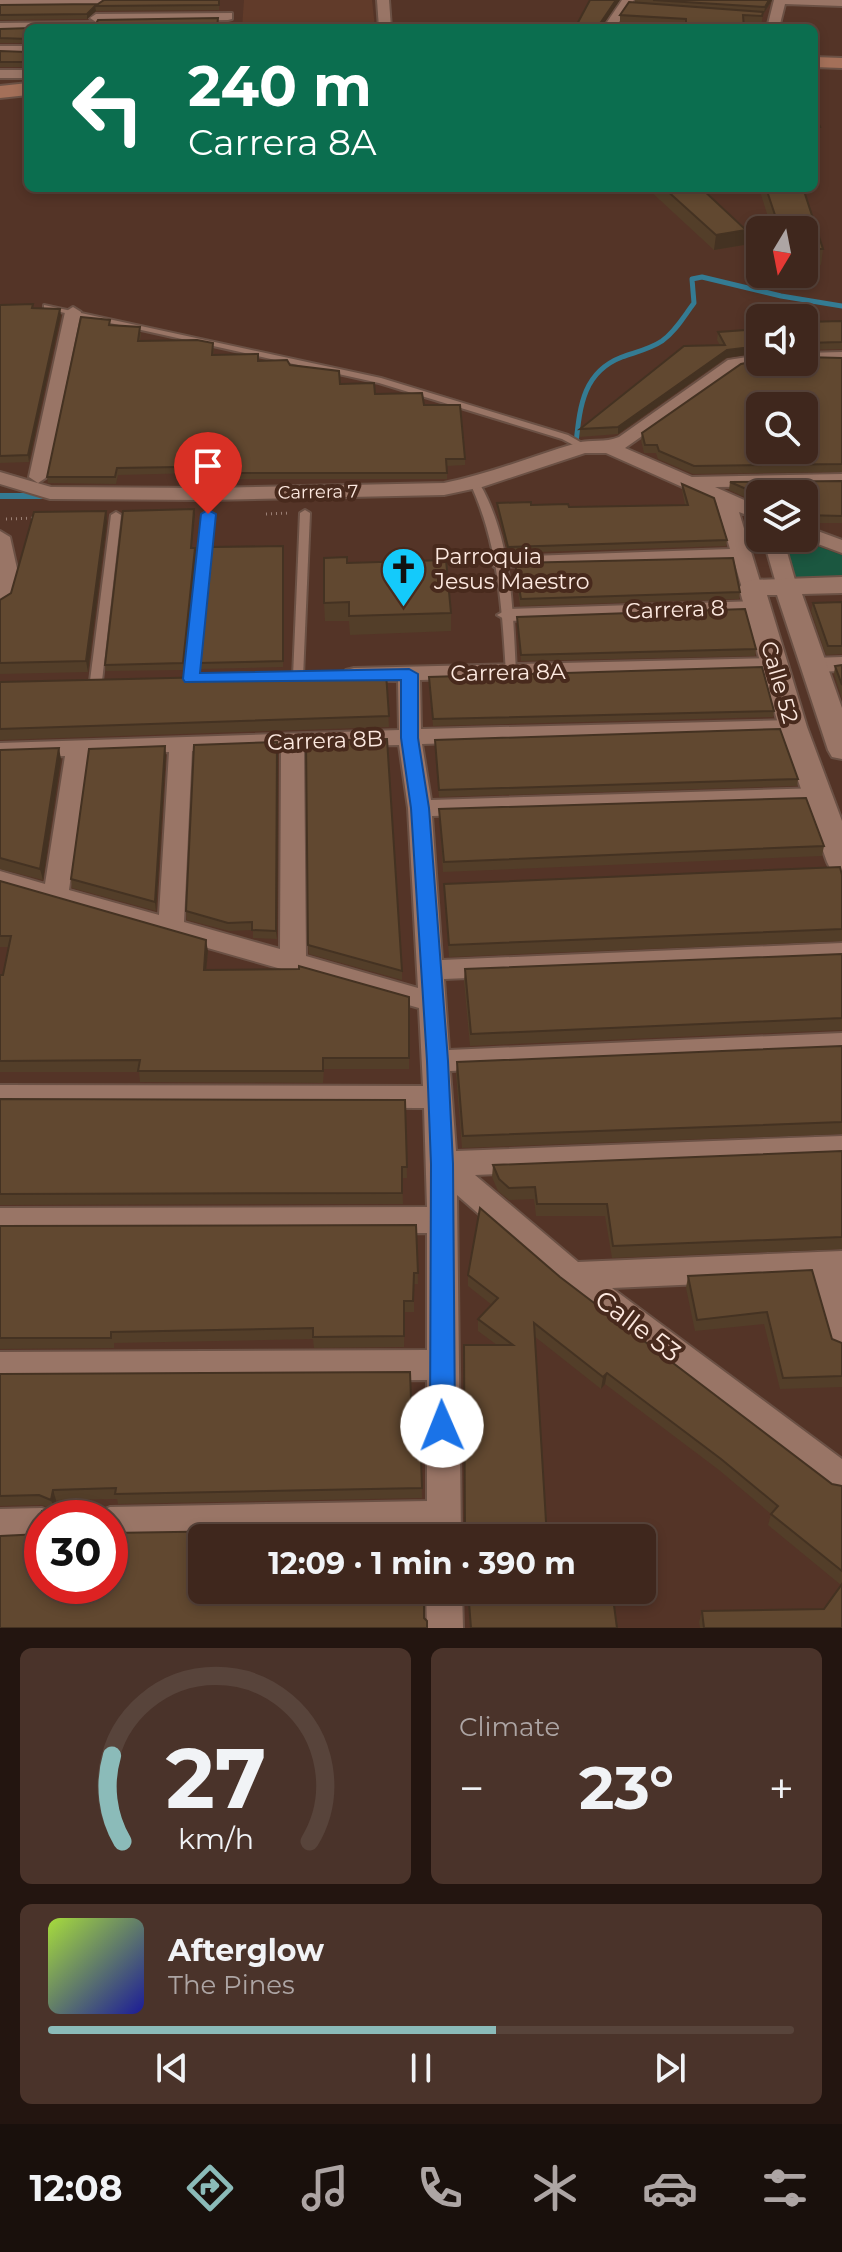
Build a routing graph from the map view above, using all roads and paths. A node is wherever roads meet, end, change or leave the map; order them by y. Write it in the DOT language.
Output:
graph roads {
  1 [pos="230,0"];
  2 [pos="383,0"];
  3 [pos="780,0"];
  4 [pos="100,1"];
  5 [pos="0,3"];
  6 [pos="840,3"];
  7 [pos="626,4"];
  8 [pos="639,10"];
  9 [pos="760,18"];
  10 [pos="227,22"];
  11 [pos="774,23"];
  12 [pos="92,24"];
  13 [pos="385,24"];
  14 [pos="614,24"];
  15 [pos="24,26"];
  16 [pos="0,27"];
  17 [pos="0,50"];
  18 [pos="24,50"];
  19 [pos="818,62"];
  20 [pos="842,63"];
  21 [pos="0,74"];
  22 [pos="24,74"];
  23 [pos="24,89"];
  24 [pos="0,92"];
  25 [pos="47,307"];
  26 [pos="73,312"];
  27 [pos="842,357"];
  28 [pos="818,358"];
  29 [pos="746,362"];
  30 [pos="584,447"];
  31 [pos="609,448"];
  32 [pos="38,477"];
  33 [pos="0,478"];
  34 [pos="842,480"];
  35 [pos="685,482"];
  36 [pos="475,483"];
  37 [pos="725,499"];
  38 [pos="746,508"];
  39 [pos="305,513"];
  40 [pos="208,514"];
  41 [pos="116,515"];
  42 [pos="0,537"];
  43 [pos="818,538"];
  44 [pos="842,547"];
  45 [pos="777,552"];
  46 [pos="741,555"];
  47 [pos="501,563"];
  48 [pos="4,573"];
  49 [pos="842,585"];
  50 [pos="790,596"];
  51 [pos="755,597"];
  52 [pos="0,603"];
  53 [pos="842,604"];
  54 [pos="508,615"];
  55 [pos="842,664"];
  56 [pos="777,665"];
  57 [pos="813,665"];
  58 [pos="511,672"];
  59 [pos="409,674"];
  60 [pos="306,676"];
  61 [pos="191,679"];
  62 [pos="96,681"];
  63 [pos="793,727"];
  64 [pos="839,735"];
  65 [pos="410,738"];
  66 [pos="292,740"];
  67 [pos="181,745"];
  68 [pos="77,750"];
  69 [pos="0,751"];
  70 [pos="820,796"];
  71 [pos="420,808"];
  72 [pos="842,864"];
  73 [pos="811,868"];
  74 [pos="0,880"];
  75 [pos="454,884"];
  76 [pos="423,885"];
  77 [pos="56,894"];
  78 [pos="171,927"];
  79 [pos="842,953"];
  80 [pos="293,964"];
  81 [pos="431,970"];
  82 [pos="433,1002"];
  83 [pos="842,1044"];
  84 [pos="437,1061"];
  85 [pos="0,1096"];
  86 [pos="438,1097"];
  87 [pos="842,1148"];
  88 [pos="442,1164"];
  89 [pos="440,1220"];
  90 [pos="0,1221"];
  91 [pos="833,1264"];
  92 [pos="572,1276"];
  93 [pos="842,1340"];
  94 [pos="441,1365"];
  95 [pos="0,1367"];
  96 [pos="842,1480"];
  97 [pos="128,1524"];
  98 [pos="444,1524"];
  99 [pos="24,1525"];
  100 [pos="188,1525"];
  101 [pos="0,1526"];
  102 [pos="444,1604"];
  103 [pos="445,1628"];
  1 -- 10 [label="street"];
  2 -- 13 [label="street"];
  3 -- 6 [label="street"];
  3 -- 11 [label="street"];
  4 -- 5 [label="street"];
  4 -- 12 [label="street"];
  7 -- 8 [label="lane"];
  7 -- 14 [label="street"];
  9 -- 11 [label="lane"];
  10 -- 12 [label="street"];
  15 -- 16 [label="street"];
  17 -- 18 [label="street"];
  19 -- 20 [label="main road"];
  21 -- 22 [label="street"];
  23 -- 24 [label="main road"];
  25 -- 26 [label="lane"];
  26 -- 30 [label="lane"];
  26 -- 32 [label="street"];
  27 -- 28 [label="street"];
  29 -- 31 [label="street"];
  30 -- 31 [label="street"];
  30 -- 36 [label="street, Carrera 7"];
  31 -- 35 [label="street"];
  33 -- 36 [label="street, Carrera 7"];
  34 -- 35 [label="street"];
  35 -- 37 [label="street"];
  36 -- 47 [label="lane"];
  37 -- 38 [label="street"];
  37 -- 46 [label="street, Calle 52"];
  39 -- 60 [label="lane"];
  40 -- 61 [label="lane"];
  41 -- 62 [label="lane"];
  42 -- 48 [label="street"];
  43 -- 44 [label="street"];
  45 -- 50 [label="street, Calle 52"];
  46 -- 47 [label="street"];
  46 -- 51 [label="street, Calle 52"];
  47 -- 54 [label="lane"];
  48 -- 52 [label="street"];
  49 -- 50 [label="street, Carrera 8"];
  50 -- 51 [label="street, Carrera 8"];
  50 -- 53 [label="street, Carrera 8"];
  50 -- 57 [label="street, Calle 52"];
  51 -- 54 [label="street, Carrera 8"];
  51 -- 56 [label="street, Calle 52"];
  54 -- 58 [label="lane"];
  55 -- 57 [label="street"];
  56 -- 58 [label="street, Carrera 8A"];
  56 -- 63 [label="street, Calle 52"];
  57 -- 64 [label="street, Calle 52"];
  58 -- 59 [label="street, Carrera 8A"];
  59 -- 60 [label="street, Carrera 8A"];
  59 -- 65 [label="street"];
  63 -- 65 [label="street, Carrera 8B"];
  63 -- 70 [label="street, Calle 52"];
  65 -- 66 [label="street, Carrera 8B"];
  65 -- 71 [label="street"];
  66 -- 67 [label="street, Carrera 8B"];
  66 -- 80 [label="street"];
  67 -- 68 [label="street, Carrera 8B"];
  67 -- 78 [label="street"];
  68 -- 69 [label="street, Carrera 8B"];
  68 -- 77 [label="street"];
  70 -- 71 [label="street"];
  70 -- 72 [label="street, Calle 52"];
  71 -- 76 [label="street"];
  72 -- 73 [label="street"];
  74 -- 77 [label="street"];
  75 -- 76 [label="street"];
  76 -- 81 [label="street"];
  77 -- 78 [label="street"];
  78 -- 80 [label="street"];
  79 -- 81 [label="street"];
  80 -- 82 [label="street"];
  81 -- 82 [label="street"];
  82 -- 84 [label="street"];
  83 -- 84 [label="street"];
  84 -- 86 [label="street"];
  85 -- 86 [label="street"];
  86 -- 88 [label="street"];
  87 -- 88 [label="street"];
  88 -- 89 [label="street"];
  88 -- 92 [label="street, Calle 53"];
  89 -- 90 [label="street"];
  89 -- 94 [label="street"];
  91 -- 92 [label="street"];
  91 -- 93 [label="street"];
  92 -- 96 [label="street, Calle 53"];
  94 -- 95 [label="street"];
  94 -- 98 [label="street"];
  97 -- 100 [label="street"];
  99 -- 101 [label="street"];
  102 -- 103 [label="street"];
}
